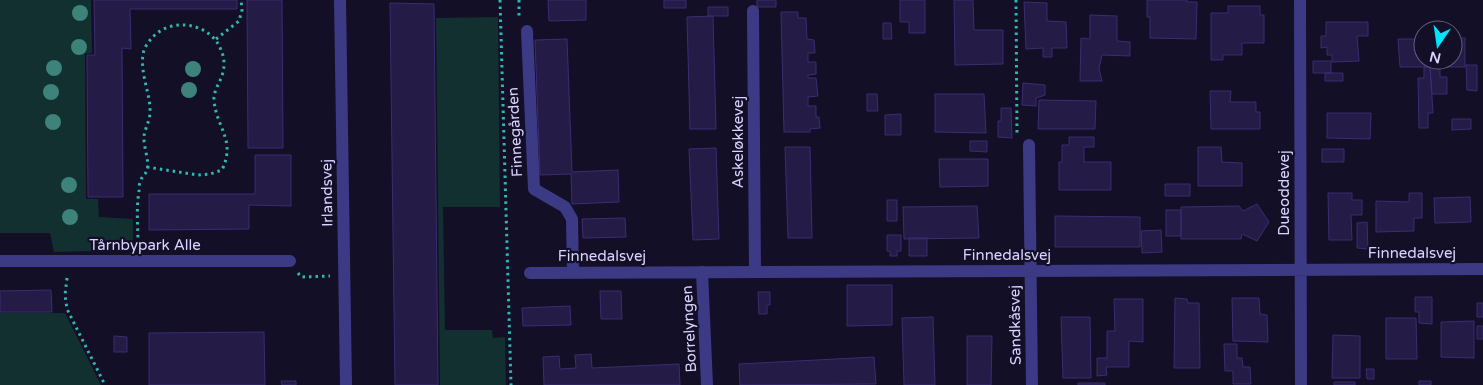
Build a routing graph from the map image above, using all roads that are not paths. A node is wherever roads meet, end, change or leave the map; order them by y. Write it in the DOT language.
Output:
graph roads {
  1 [pos="340,0"];
  2 [pos="1300,0"];
  3 [pos="753,11"];
  4 [pos="527,31"];
  5 [pos="1029,145"];
  6 [pos="290,260"];
  7 [pos="0,261"];
  8 [pos="1300,269"];
  9 [pos="1483,269"];
  10 [pos="1030,271"];
  11 [pos="573,272"];
  12 [pos="702,272"];
  13 [pos="755,272"];
  14 [pos="530,273"];
  15 [pos="346,385"];
  16 [pos="707,385"];
  17 [pos="1032,385"];
  18 [pos="1301,385"];
  1 -- 15 [label="street, Irlandsvej"];
  2 -- 8 [label="street, Dueoddevej"];
  3 -- 13 [label="street, Askeløkkevej"];
  4 -- 11 [label="street, Finnegården"];
  5 -- 10 [label="street, Sandkåsvej"];
  6 -- 7 [label="street, Tårnbypark Alle"];
  8 -- 9 [label="street, Finnedalsvej"];
  8 -- 10 [label="street, Finnedalsvej"];
  8 -- 18 [label="street, Dueoddevej"];
  10 -- 13 [label="street, Finnedalsvej"];
  10 -- 17 [label="street, Sandkåsvej"];
  11 -- 12 [label="street, Finnedalsvej"];
  11 -- 14 [label="street, Finnedalsvej"];
  12 -- 13 [label="street, Finnedalsvej"];
  12 -- 16 [label="street, Borrelyngen"];
}
